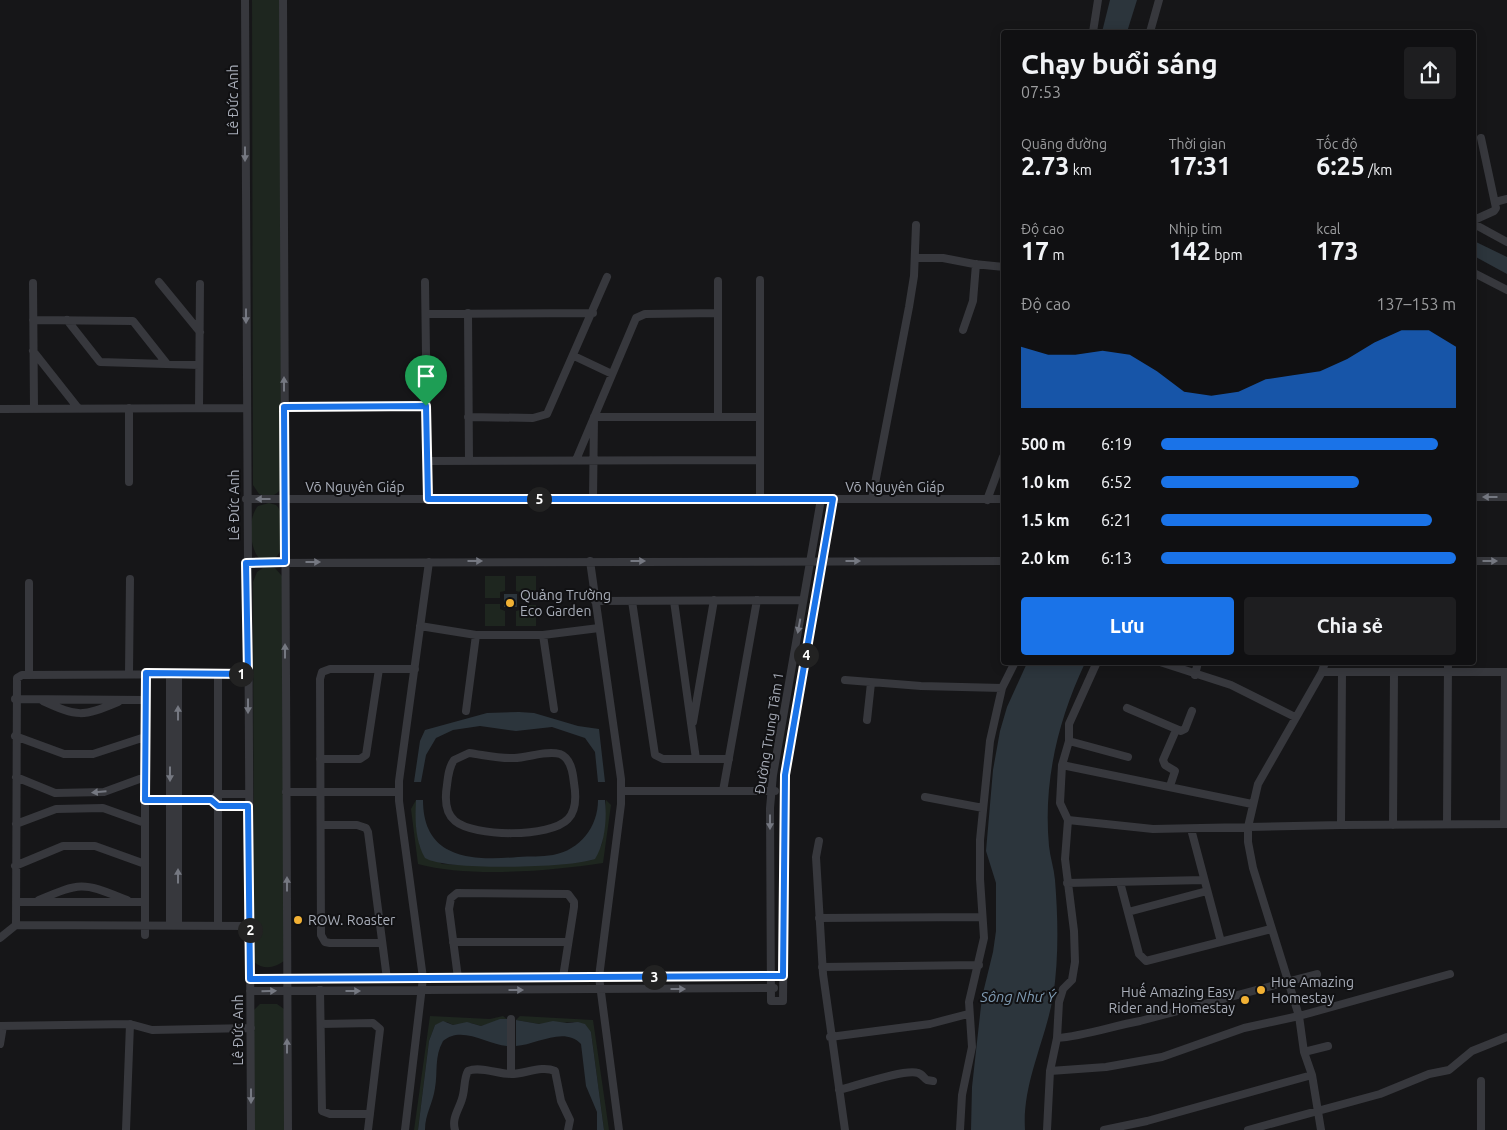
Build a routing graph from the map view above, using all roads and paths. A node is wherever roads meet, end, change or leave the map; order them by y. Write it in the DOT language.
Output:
graph roads {
  1 [pos="245,0"];
  2 [pos="283,0"];
  3 [pos="1098,0"];
  4 [pos="1159,0"];
  5 [pos="1093,30"];
  6 [pos="1151,30"];
  7 [pos="1481,138"];
  8 [pos="1507,199"];
  9 [pos="1496,202"];
  10 [pos="1476,219"];
  11 [pos="916,225"];
  12 [pos="1476,225"];
  13 [pos="1507,242"];
  14 [pos="915,258"];
  15 [pos="976,264"];
  16 [pos="1001,267"];
  17 [pos="1476,274"];
  18 [pos="607,277"];
  19 [pos="718,280"];
  20 [pos="760,280"];
  21 [pos="159,282"];
  22 [pos="425,282"];
  23 [pos="33,283"];
  24 [pos="200,284"];
  25 [pos="1507,290"];
  26 [pos="468,313"];
  27 [pos="593,313"];
  28 [pos="718,313"];
  29 [pos="426,314"];
  30 [pos="34,320"];
  31 [pos="67,320"];
  32 [pos="963,330"];
  33 [pos="200,332"];
  34 [pos="34,351"];
  35 [pos="574,356"];
  36 [pos="168,364"];
  37 [pos="199,365"];
  38 [pos="612,374"];
  39 [pos="426,406"];
  40 [pos="284,407"];
  41 [pos="34,408"];
  42 [pos="78,408"];
  43 [pos="129,408"];
  44 [pos="199,408"];
  45 [pos="246,408"];
  46 [pos="0,409"];
  47 [pos="468,417"];
  48 [pos="594,417"];
  49 [pos="718,417"];
  50 [pos="760,417"];
  51 [pos="469,460"];
  52 [pos="576,460"];
  53 [pos="594,460"];
  54 [pos="760,460"];
  55 [pos="427,461"];
  56 [pos="1001,462"];
  57 [pos="129,482"];
  58 [pos="1476,497"];
  59 [pos="1507,497"];
  60 [pos="246,499"];
  61 [pos="285,499"];
  62 [pos="428,499"];
  63 [pos="593,499"];
  64 [pos="760,499"];
  65 [pos="821,499"];
  66 [pos="833,499"];
  67 [pos="872,499"];
  68 [pos="987,500"];
  69 [pos="1001,500"];
  70 [pos="590,561"];
  71 [pos="810,561"];
  72 [pos="822,561"];
  73 [pos="1001,561"];
  74 [pos="1476,561"];
  75 [pos="1507,561"];
  76 [pos="285,562"];
  77 [pos="429,562"];
  78 [pos="246,563"];
  79 [pos="130,579"];
  80 [pos="29,583"];
  81 [pos="714,600"];
  82 [pos="757,600"];
  83 [pos="803,600"];
  84 [pos="595,601"];
  85 [pos="632,601"];
  86 [pos="674,601"];
  87 [pos="420,626"];
  88 [pos="599,628"];
  89 [pos="476,635"];
  90 [pos="543,635"];
  91 [pos="1014,665"];
  92 [pos="1096,665"];
  93 [pos="1168,665"];
  94 [pos="1197,665"];
  95 [pos="1324,665"];
  96 [pos="1448,665"];
  97 [pos="379,669"];
  98 [pos="415,669"];
  99 [pos="1322,672"];
  100 [pos="1342,672"];
  101 [pos="1394,672"];
  102 [pos="1448,672"];
  103 [pos="1506,672"];
  104 [pos="130,673"];
  105 [pos="146,673"];
  106 [pos="174,673"];
  107 [pos="218,673"];
  108 [pos="29,674"];
  109 [pos="248,674"];
  110 [pos="1195,675"];
  111 [pos="845,680"];
  112 [pos="871,683"];
  113 [pos="1002,688"];
  114 [pos="15,699"];
  115 [pos="38,699"];
  116 [pos="122,700"];
  117 [pos="145,700"];
  118 [pos="1128,708"];
  119 [pos="554,709"];
  120 [pos="466,711"];
  121 [pos="1192,711"];
  122 [pos="1295,717"];
  123 [pos="867,720"];
  124 [pos="692,729"];
  125 [pos="1176,730"];
  126 [pos="16,736"];
  127 [pos="145,737"];
  128 [pos="1070,742"];
  129 [pos="1128,757"];
  130 [pos="320,759"];
  131 [pos="696,759"];
  132 [pos="729,759"];
  133 [pos="1062,765"];
  134 [pos="16,777"];
  135 [pos="145,777"];
  136 [pos="1170,786"];
  137 [pos="621,791"];
  138 [pos="723,791"];
  139 [pos="772,791"];
  140 [pos="286,792"];
  141 [pos="320,792"];
  142 [pos="399,792"];
  143 [pos="784,792"];
  144 [pos="218,794"];
  145 [pos="248,794"];
  146 [pos="575,795"];
  147 [pos="925,797"];
  148 [pos="145,800"];
  149 [pos="174,800"];
  150 [pos="211,800"];
  151 [pos="1252,804"];
  152 [pos="218,806"];
  153 [pos="248,806"];
  154 [pos="983,808"];
  155 [pos="1068,820"];
  156 [pos="145,823"];
  157 [pos="16,824"];
  158 [pos="1447,824"];
  159 [pos="1506,824"];
  160 [pos="320,825"];
  161 [pos="1341,825"];
  162 [pos="1393,825"];
  163 [pos="1248,827"];
  164 [pos="1191,829"];
  165 [pos="819,841"];
  166 [pos="145,864"];
  167 [pos="15,866"];
  168 [pos="1204,880"];
  169 [pos="1120,882"];
  170 [pos="1067,883"];
  171 [pos="1207,891"];
  172 [pos="16,902"];
  173 [pos="35,902"];
  174 [pos="131,902"];
  175 [pos="145,902"];
  176 [pos="1128,912"];
  177 [pos="982,916"];
  178 [pos="819,918"];
  179 [pos="16,925"];
  180 [pos="146,925"];
  181 [pos="174,925"];
  182 [pos="218,925"];
  183 [pos="250,926"];
  184 [pos="1271,929"];
  185 [pos="146,935"];
  186 [pos="0,938"];
  187 [pos="453,942"];
  188 [pos="568,942"];
  189 [pos="1220,942"];
  190 [pos="382,943"];
  191 [pos="979,965"];
  192 [pos="822,967"];
  193 [pos="1317,974"];
  194 [pos="1450,974"];
  195 [pos="771,976"];
  196 [pos="783,976"];
  197 [pos="599,977"];
  198 [pos="387,978"];
  199 [pos="423,978"];
  200 [pos="458,978"];
  201 [pos="563,978"];
  202 [pos="250,979"];
  203 [pos="287,979"];
  204 [pos="1289,983"];
  205 [pos="771,988"];
  206 [pos="783,988"];
  207 [pos="599,989"];
  208 [pos="287,990"];
  209 [pos="320,990"];
  210 [pos="250,991"];
  211 [pos="422,991"];
  212 [pos="968,1014"];
  213 [pos="1299,1016"];
  214 [pos="511,1019"];
  215 [pos="130,1024"];
  216 [pos="321,1024"];
  217 [pos="1,1026"];
  218 [pos="251,1028"];
  219 [pos="830,1037"];
  220 [pos="1507,1037"];
  221 [pos="1057,1038"];
  222 [pos="0,1044"];
  223 [pos="1328,1046"];
  224 [pos="1304,1052"];
  225 [pos="1050,1071"];
  226 [pos="511,1074"];
  227 [pos="1312,1075"];
  228 [pos="932,1081"];
  229 [pos="1481,1081"];
  230 [pos="840,1090"];
  231 [pos="1318,1112"];
  232 [pos="370,1114"];
  233 [pos="126,1130"];
  234 [pos="251,1130"];
  235 [pos="288,1130"];
  236 [pos="368,1130"];
  237 [pos="405,1130"];
  238 [pos="454,1130"];
  239 [pos="568,1130"];
  240 [pos="619,1130"];
  241 [pos="845,1130"];
  242 [pos="960,1130"];
  243 [pos="1047,1130"];
  244 [pos="1104,1130"];
  245 [pos="1248,1130"];
  246 [pos="1321,1130"];
  247 [pos="1481,1130"];
  1 -- 45 [label="street, Lê Đức Anh, one-way"];
  40 -- 2 [label="street, one-way"];
  3 -- 5 [label="street"];
  4 -- 6 [label="street"];
  7 -- 9 [label="street"];
  8 -- 9 [label="street"];
  9 -- 10 [label="street"];
  11 -- 14 [label="street"];
  12 -- 13 [label="street"];
  14 -- 15 [label="street"];
  14 -- 67 [label="street"];
  15 -- 16 [label="street"];
  15 -- 32 [label="street"];
  17 -- 25 [label="street"];
  18 -- 27 [label="street"];
  19 -- 28 [label="street"];
  20 -- 50 [label="street"];
  21 -- 33 [label="street"];
  22 -- 29 [label="street"];
  23 -- 30 [label="street"];
  24 -- 33 [label="street"];
  26 -- 27 [label="street"];
  26 -- 29 [label="street"];
  26 -- 47 [label="street"];
  27 -- 35 [label="street"];
  28 -- 38 [label="street"];
  28 -- 49 [label="street"];
  29 -- 39 [label="street"];
  30 -- 31 [label="street"];
  30 -- 34 [label="street"];
  31 -- 36 [label="street"];
  31 -- 36 [label="street"];
  33 -- 37 [label="street"];
  34 -- 41 [label="street"];
  34 -- 42 [label="street"];
  35 -- 38 [label="street"];
  35 -- 47 [label="street"];
  36 -- 37 [label="street"];
  37 -- 44 [label="street"];
  38 -- 48 [label="street"];
  39 -- 40 [label="street"];
  39 -- 55 [label="street"];
  40 -- 61 [label="street"];
  41 -- 42 [label="street"];
  41 -- 46 [label="street"];
  42 -- 43 [label="street"];
  43 -- 44 [label="street"];
  43 -- 57 [label="street"];
  44 -- 45 [label="street"];
  45 -- 60 [label="street, Lê Đức Anh"];
  47 -- 51 [label="street"];
  48 -- 49 [label="street"];
  48 -- 52 [label="street"];
  48 -- 53 [label="street"];
  49 -- 50 [label="street"];
  50 -- 54 [label="street"];
  51 -- 52 [label="street"];
  51 -- 55 [label="street"];
  52 -- 53 [label="street"];
  53 -- 54 [label="street"];
  53 -- 63 [label="street"];
  54 -- 64 [label="street"];
  55 -- 62 [label="street"];
  56 -- 68 [label="street"];
  59 -- 58 [label="street, one-way"];
  61 -- 60 [label="street, Võ Nguyên Giáp, one-way"];
  60 -- 78 [label="street, Lê Đức Anh"];
  61 -- 62 [label="street, Võ Nguyên Giáp"];
  61 -- 76 [label="street"];
  62 -- 63 [label="street, Võ Nguyên Giáp"];
  63 -- 64 [label="street, Võ Nguyên Giáp"];
  64 -- 65 [label="street, Võ Nguyên Giáp"];
  65 -- 66 [label="street, Võ Nguyên Giáp"];
  65 -- 71 [label="street, Đường Trung Tâm 1"];
  66 -- 67 [label="street, Võ Nguyên Giáp"];
  66 -- 72 [label="street, Đường Trung Tâm 1"];
  67 -- 68 [label="street, Võ Nguyên Giáp"];
  68 -- 69 [label="street, Võ Nguyên Giáp"];
  70 -- 71 [label="street, one-way"];
  77 -- 70 [label="street, one-way"];
  70 -- 84 [label="street"];
  71 -- 72 [label="street"];
  71 -- 83 [label="street, Đường Trung Tâm 1"];
  72 -- 73 [label="street, one-way"];
  72 -- 143 [label="street, Đường Trung Tâm 1"];
  74 -- 75 [label="street, one-way"];
  76 -- 77 [label="street, one-way"];
  76 -- 78 [label="street"];
  140 -- 76 [label="street, one-way"];
  77 -- 87 [label="street"];
  78 -- 109 [label="street, Lê Đức Anh"];
  79 -- 104 [label="street"];
  80 -- 108 [label="street"];
  81 -- 82 [label="street"];
  81 -- 86 [label="street"];
  81 -- 124 [label="street"];
  82 -- 83 [label="street"];
  82 -- 132 [label="street"];
  83 -- 139 [label="street, Đường Trung Tâm 1, one-way"];
  84 -- 85 [label="street"];
  84 -- 88 [label="street"];
  85 -- 86 [label="street"];
  85 -- 131 [label="street"];
  86 -- 124 [label="street"];
  87 -- 89 [label="street"];
  87 -- 98 [label="street"];
  88 -- 90 [label="street"];
  88 -- 137 [label="street"];
  89 -- 90 [label="street"];
  89 -- 120 [label="street"];
  90 -- 119 [label="street"];
  91 -- 113 [label="street"];
  92 -- 128 [label="street"];
  93 -- 110 [label="street"];
  94 -- 110 [label="street"];
  95 -- 99 [label="street"];
  96 -- 102 [label="street"];
  97 -- 98 [label="street"];
  97 -- 130 [label="street"];
  97 -- 130 [label="street"];
  98 -- 142 [label="street"];
  99 -- 100 [label="street"];
  99 -- 122 [label="street"];
  100 -- 101 [label="street"];
  100 -- 161 [label="street"];
  101 -- 102 [label="street"];
  101 -- 162 [label="street"];
  102 -- 103 [label="street"];
  102 -- 158 [label="street"];
  103 -- 159 [label="street"];
  104 -- 105 [label="street"];
  104 -- 108 [label="street"];
  105 -- 106 [label="street"];
  105 -- 117 [label="street"];
  106 -- 107 [label="street"];
  106 -- 149 [label="street"];
  107 -- 109 [label="street"];
  107 -- 144 [label="street"];
  108 -- 114 [label="street"];
  109 -- 145 [label="street, Lê Đức Anh, one-way"];
  110 -- 122 [label="street"];
  111 -- 112 [label="street"];
  112 -- 113 [label="street"];
  112 -- 123 [label="street"];
  113 -- 154 [label="street"];
  114 -- 115 [label="street"];
  114 -- 126 [label="street"];
  115 -- 116 [label="street"];
  115 -- 116 [label="street"];
  116 -- 117 [label="street"];
  117 -- 127 [label="street"];
  118 -- 125 [label="street"];
  121 -- 125 [label="street"];
  122 -- 151 [label="street"];
  124 -- 131 [label="street"];
  125 -- 136 [label="street"];
  126 -- 127 [label="street"];
  126 -- 134 [label="street"];
  127 -- 135 [label="street"];
  128 -- 129 [label="street"];
  128 -- 133 [label="street"];
  130 -- 141 [label="street"];
  131 -- 132 [label="street"];
  132 -- 138 [label="street"];
  133 -- 136 [label="street"];
  133 -- 155 [label="street"];
  135 -- 134 [label="street, one-way"];
  134 -- 157 [label="street"];
  135 -- 148 [label="street"];
  136 -- 151 [label="street"];
  137 -- 138 [label="street"];
  137 -- 197 [label="street"];
  138 -- 139 [label="street"];
  139 -- 143 [label="street"];
  139 -- 195 [label="street, Đường Trung Tâm 1, one-way"];
  140 -- 141 [label="street"];
  203 -- 140 [label="street, one-way"];
  141 -- 142 [label="street"];
  141 -- 160 [label="street"];
  142 -- 199 [label="street"];
  143 -- 196 [label="street, Đường Trung Tâm 1"];
  144 -- 145 [label="street"];
  144 -- 150 [label="street"];
  144 -- 152 [label="street"];
  145 -- 153 [label="street, Lê Đức Anh"];
  146 -- 146 [label="street"];
  147 -- 154 [label="street"];
  148 -- 149 [label="street"];
  148 -- 156 [label="street"];
  149 -- 150 [label="street"];
  149 -- 181 [label="street"];
  150 -- 152 [label="street"];
  151 -- 163 [label="street"];
  152 -- 153 [label="street"];
  152 -- 182 [label="street"];
  153 -- 183 [label="street, Lê Đức Anh"];
  154 -- 177 [label="street"];
  155 -- 164 [label="street"];
  155 -- 170 [label="street"];
  156 -- 157 [label="street"];
  156 -- 166 [label="street"];
  157 -- 167 [label="street"];
  158 -- 159 [label="street"];
  158 -- 162 [label="street"];
  160 -- 190 [label="street"];
  160 -- 190 [label="street"];
  161 -- 162 [label="street"];
  161 -- 163 [label="street"];
  163 -- 164 [label="street"];
  163 -- 184 [label="street"];
  164 -- 168 [label="street"];
  165 -- 178 [label="street"];
  166 -- 167 [label="street"];
  166 -- 175 [label="street"];
  167 -- 172 [label="street"];
  168 -- 169 [label="street"];
  168 -- 171 [label="street"];
  169 -- 170 [label="street"];
  169 -- 176 [label="street"];
  170 -- 221 [label="street"];
  171 -- 176 [label="street"];
  171 -- 189 [label="street"];
  172 -- 173 [label="street"];
  172 -- 179 [label="street"];
  173 -- 174 [label="street"];
  173 -- 174 [label="street"];
  174 -- 175 [label="street"];
  175 -- 180 [label="street"];
  176 -- 189 [label="street"];
  177 -- 178 [label="street"];
  177 -- 191 [label="street"];
  178 -- 192 [label="street"];
  179 -- 180 [label="street"];
  179 -- 186 [label="street"];
  180 -- 181 [label="street"];
  180 -- 185 [label="street"];
  181 -- 182 [label="street"];
  182 -- 183 [label="street"];
  183 -- 202 [label="street, Lê Đức Anh"];
  184 -- 189 [label="street"];
  184 -- 204 [label="street"];
  187 -- 188 [label="street"];
  187 -- 188 [label="street"];
  187 -- 200 [label="street"];
  188 -- 201 [label="street"];
  190 -- 198 [label="street"];
  191 -- 192 [label="street"];
  191 -- 212 [label="street"];
  192 -- 219 [label="street"];
  193 -- 204 [label="street"];
  194 -- 213 [label="street"];
  195 -- 196 [label="street"];
  195 -- 197 [label="street"];
  195 -- 205 [label="street, Đường Trung Tâm 1"];
  196 -- 206 [label="street, Đường Trung Tâm 1"];
  197 -- 201 [label="street"];
  197 -- 207 [label="street"];
  198 -- 199 [label="street"];
  198 -- 203 [label="street"];
  199 -- 200 [label="street"];
  199 -- 211 [label="street"];
  200 -- 201 [label="street"];
  202 -- 203 [label="street"];
  202 -- 210 [label="street, Lê Đức Anh"];
  203 -- 208 [label="street"];
  204 -- 213 [label="street"];
  204 -- 221 [label="street"];
  205 -- 206 [label="street"];
  205 -- 206 [label="street, Đường Trung Tâm 1"];
  207 -- 205 [label="street, one-way"];
  211 -- 207 [label="street, one-way"];
  207 -- 240 [label="street"];
  208 -- 209 [label="street"];
  210 -- 208 [label="street, one-way"];
  235 -- 208 [label="street, one-way"];
  209 -- 211 [label="street, one-way"];
  209 -- 216 [label="street"];
  210 -- 218 [label="street, Lê Đức Anh"];
  211 -- 237 [label="street"];
  212 -- 219 [label="street"];
  212 -- 242 [label="street"];
  213 -- 224 [label="street"];
  213 -- 225 [label="street"];
  214 -- 226 [label="street"];
  215 -- 217 [label="street"];
  215 -- 218 [label="street"];
  215 -- 233 [label="street"];
  216 -- 232 [label="street"];
  216 -- 232 [label="street"];
  217 -- 222 [label="street"];
  218 -- 234 [label="street, Lê Đức Anh, one-way"];
  219 -- 230 [label="street"];
  220 -- 231 [label="street"];
  221 -- 225 [label="street"];
  223 -- 224 [label="street"];
  224 -- 227 [label="street"];
  225 -- 243 [label="street"];
  226 -- 238 [label="street"];
  226 -- 239 [label="street"];
  227 -- 231 [label="street"];
  227 -- 244 [label="street"];
  228 -- 230 [label="street"];
  229 -- 247 [label="street"];
  230 -- 241 [label="street"];
  231 -- 245 [label="street"];
  231 -- 246 [label="street"];
  232 -- 236 [label="street"];
}
